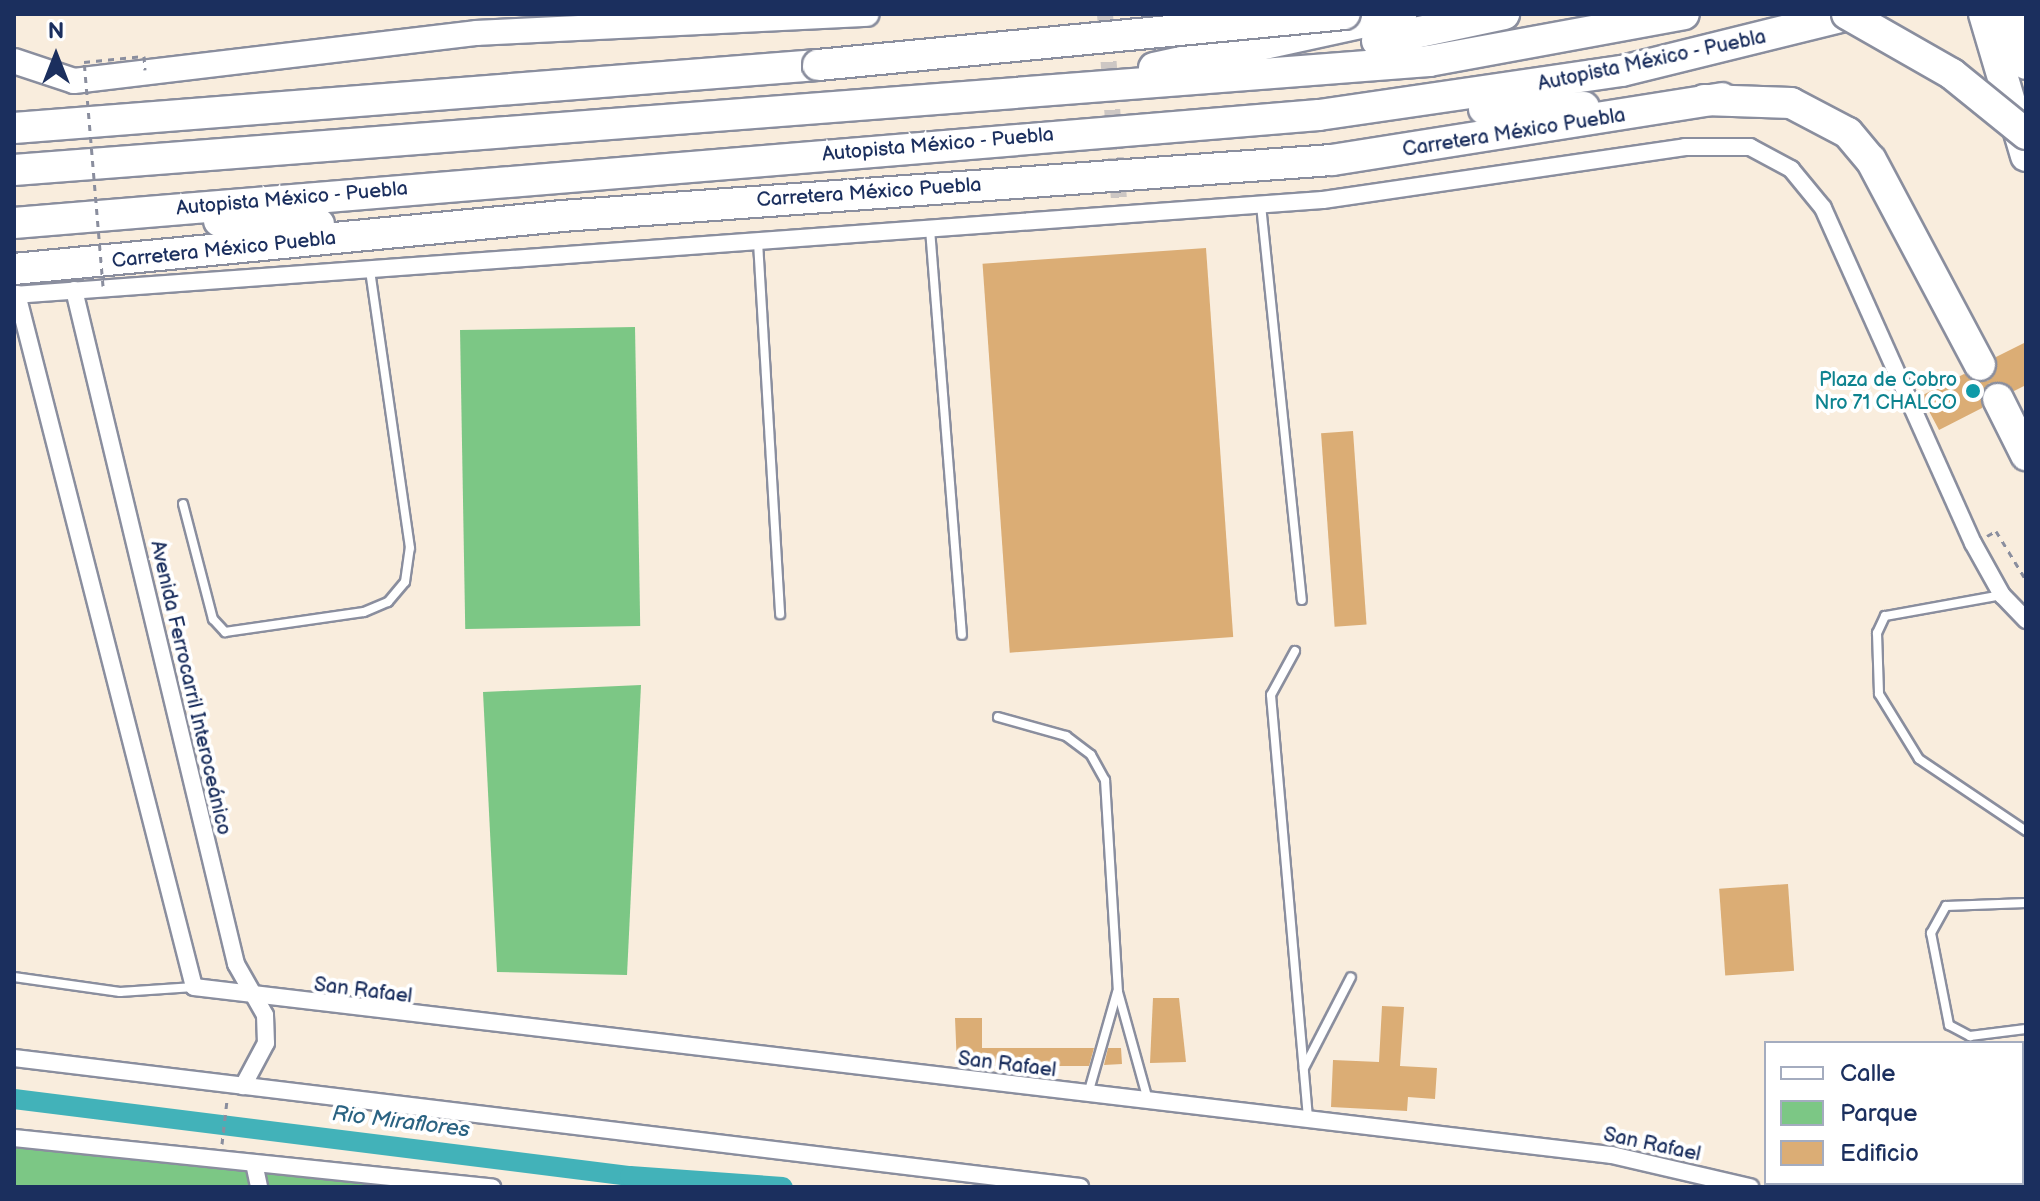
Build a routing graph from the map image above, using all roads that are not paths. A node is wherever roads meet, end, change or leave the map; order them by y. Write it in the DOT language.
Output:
graph roads {
  1 [pos="867,14"];
  2 [pos="1345,14"];
  3 [pos="1401,14"];
  4 [pos="1504,14"];
  5 [pos="1584,14"];
  6 [pos="1684,14"];
  7 [pos="1850,14"];
  8 [pos="2011,14"];
  9 [pos="800,17"];
  10 [pos="1988,27"];
  11 [pos="1521,44"];
  12 [pos="14,61"];
  13 [pos="2026,64"];
  14 [pos="1622,71"];
  15 [pos="1300,72"];
  16 [pos="1077,87"];
  17 [pos="1722,98"];
  18 [pos="1529,108"];
  19 [pos="1319,115"];
  20 [pos="136,119"];
  21 [pos="14,128"];
  22 [pos="2026,134"];
  23 [pos="437,138"];
  24 [pos="1375,154"];
  25 [pos="2026,156"];
  26 [pos="14,170"];
  27 [pos="469,184"];
  28 [pos="1261,205"];
  29 [pos="113,215"];
  30 [pos="14,223"];
  31 [pos="329,224"];
  32 [pos="472,225"];
  33 [pos="930,229"];
  34 [pos="758,241"];
  35 [pos="212,251"];
  36 [pos="370,269"];
  37 [pos="15,286"];
  38 [pos="74,290"];
  39 [pos="1980,365"];
  40 [pos="1998,399"];
  41 [pos="2026,455"];
  42 [pos="183,504"];
  43 [pos="2002,595"];
  44 [pos="1302,600"];
  45 [pos="780,614"];
  46 [pos="2026,620"];
  47 [pos="962,635"];
  48 [pos="1295,651"];
  49 [pos="998,717"];
  50 [pos="2026,831"];
  51 [pos="2026,903"];
  52 [pos="14,977"];
  53 [pos="1351,977"];
  54 [pos="194,987"];
  55 [pos="1118,992"];
  56 [pos="257,998"];
  57 [pos="2026,1029"];
  58 [pos="14,1058"];
  59 [pos="1303,1068"];
  60 [pos="236,1085"];
  61 [pos="1088,1094"];
  62 [pos="1149,1102"];
  63 [pos="1308,1120"];
  64 [pos="14,1138"];
  65 [pos="254,1163"];
  66 [pos="259,1187"];
  67 [pos="492,1187"];
  68 [pos="1080,1187"];
  69 [pos="1750,1187"];
  1 -- 9 [label="main road"];
  2 -- 20 [label="highway, bridge"];
  3 -- 16 [label="highway"];
  4 -- 15 [label="highway"];
  5 -- 11 [label="highway"];
  6 -- 11 [label="highway, Autopista México - Puebla"];
  7 -- 14 [label="highway, Autopista México - Puebla"];
  7 -- 22 [label="highway, bridge"];
  8 -- 13 [label="highway"];
  9 -- 12 [label="main road"];
  10 -- 25 [label="highway"];
  11 -- 15 [label="highway, Autopista México - Puebla"];
  14 -- 18 [label="highway"];
  14 -- 19 [label="highway, Autopista México - Puebla"];
  15 -- 16 [label="highway, Autopista México - Puebla"];
  16 -- 23 [label="highway, Autopista México - Puebla"];
  17 -- 18 [label="highway"];
  17 -- 24 [label="highway, Carretera México Puebla"];
  17 -- 39 [label="highway"];
  18 -- 19 [label="highway"];
  18 -- 24 [label="highway"];
  19 -- 27 [label="highway, Autopista México - Puebla"];
  20 -- 21 [label="highway"];
  20 -- 23 [label="highway"];
  23 -- 26 [label="highway, Autopista México - Puebla"];
  24 -- 32 [label="highway, Carretera México Puebla"];
  27 -- 29 [label="highway, Autopista México - Puebla"];
  27 -- 31 [label="highway"];
  28 -- 33 [label="street"];
  28 -- 43 [label="street"];
  28 -- 44 [label="lane"];
  29 -- 30 [label="highway, Autopista México - Puebla"];
  29 -- 31 [label="highway"];
  31 -- 32 [label="highway"];
  31 -- 35 [label="highway"];
  32 -- 35 [label="highway, Carretera México Puebla"];
  33 -- 34 [label="street"];
  33 -- 47 [label="lane"];
  34 -- 36 [label="street"];
  34 -- 45 [label="lane"];
  35 -- 37 [label="highway, Carretera México Puebla"];
  36 -- 38 [label="street"];
  36 -- 42 [label="lane"];
  37 -- 38 [label="street"];
  37 -- 54 [label="street"];
  38 -- 56 [label="street, Avenida Ferrocarril Interoceánico"];
  40 -- 41 [label="highway"];
  43 -- 46 [label="street"];
  43 -- 50 [label="lane"];
  48 -- 59 [label="lane"];
  49 -- 55 [label="lane"];
  51 -- 57 [label="lane"];
  52 -- 54 [label="lane"];
  53 -- 59 [label="lane"];
  54 -- 56 [label="street, San Rafael"];
  55 -- 61 [label="lane"];
  55 -- 62 [label="lane"];
  56 -- 60 [label="street, Avenida Ferrocarril Interoceánico"];
  56 -- 61 [label="street, San Rafael"];
  58 -- 60 [label="street"];
  59 -- 63 [label="lane"];
  60 -- 68 [label="street"];
  61 -- 62 [label="street, San Rafael"];
  62 -- 63 [label="street, San Rafael"];
  63 -- 69 [label="street, San Rafael"];
  64 -- 65 [label="street"];
  65 -- 66 [label="street"];
  65 -- 67 [label="street"];
}
